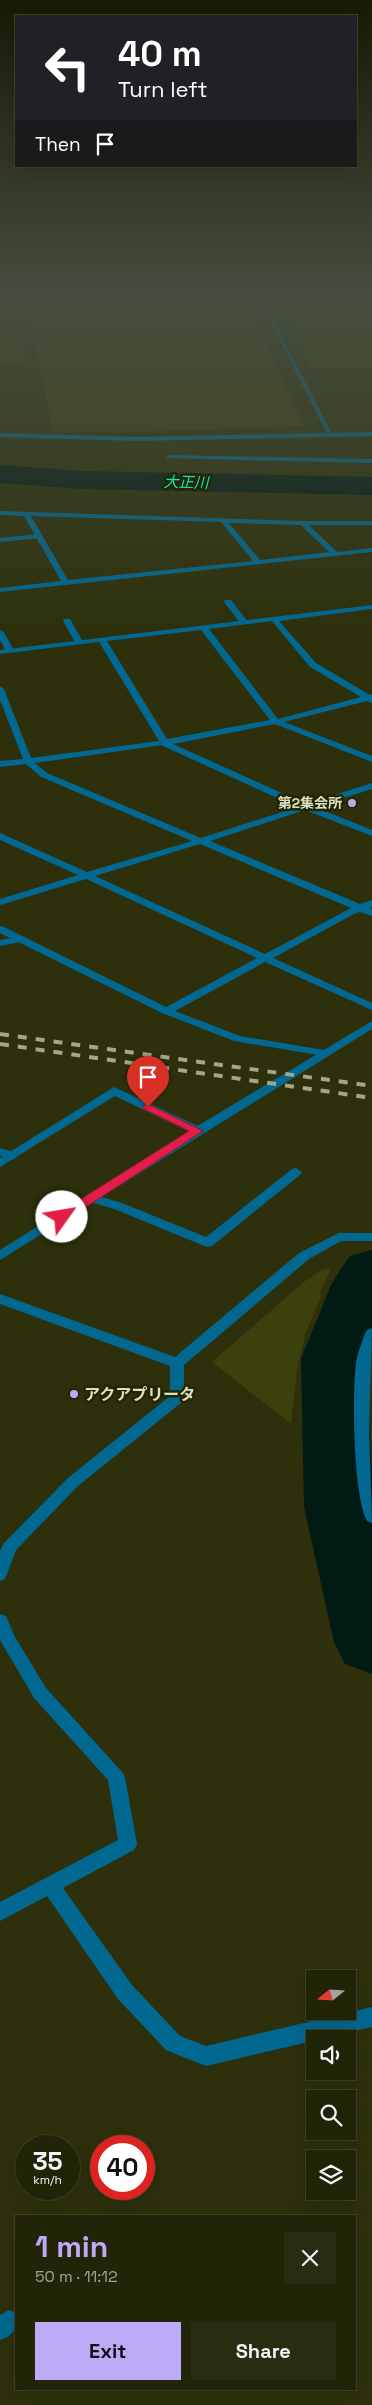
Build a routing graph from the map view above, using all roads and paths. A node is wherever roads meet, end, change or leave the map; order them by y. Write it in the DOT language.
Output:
graph roads {
  1 [pos="317,408"];
  2 [pos="372,434"];
  3 [pos="331,435"];
  4 [pos="0,436"];
  5 [pos="168,457"];
  6 [pos="372,461"];
  7 [pos="0,514"];
  8 [pos="27,515"];
  9 [pos="224,521"];
  10 [pos="303,523"];
  11 [pos="372,523"];
  12 [pos="38,536"];
  13 [pos="0,540"];
  14 [pos="372,550"];
  15 [pos="335,554"];
  16 [pos="258,562"];
  17 [pos="66,583"];
  18 [pos="0,590"];
  19 [pos="228,602"];
  20 [pos="372,607"];
  21 [pos="274,619"];
  22 [pos="67,621"];
  23 [pos="244,622"];
  24 [pos="203,627"];
  25 [pos="0,632"];
  26 [pos="102,640"];
  27 [pos="79,642"];
  28 [pos="10,651"];
  29 [pos="0,652"];
  30 [pos="0,689"];
  31 [pos="371,698"];
  32 [pos="276,722"];
  33 [pos="166,744"];
  34 [pos="372,759"];
  35 [pos="28,761"];
  36 [pos="0,764"];
  37 [pos="372,786"];
  38 [pos="305,807"];
  39 [pos="372,833"];
  40 [pos="0,836"];
  41 [pos="201,841"];
  42 [pos="87,876"];
  43 [pos="0,902"];
  44 [pos="372,902"];
  45 [pos="362,908"];
  46 [pos="372,913"];
  47 [pos="0,929"];
  48 [pos="21,939"];
  49 [pos="0,943"];
  50 [pos="265,958"];
  51 [pos="372,1007"];
  52 [pos="166,1011"];
  53 [pos="372,1024"];
  54 [pos="324,1053"];
  55 [pos="198,1131"];
  56 [pos="6,1154"];
  57 [pos="0,1163"];
  58 [pos="296,1172"];
  59 [pos="92,1198"];
  60 [pos="372,1237"];
  61 [pos="0,1256"];
  62 [pos="0,1298"];
  63 [pos="372,1333"];
  64 [pos="177,1364"];
  65 [pos="372,1517"];
  66 [pos="0,1575"];
  67 [pos="0,1621"];
  68 [pos="50,1885"];
  69 [pos="0,1912"];
  70 [pos="372,2017"];
  1 -- 3 [label="street"];
  2 -- 3 [label="street"];
  3 -- 4 [label="street"];
  5 -- 6 [label="street"];
  7 -- 8 [label="street"];
  8 -- 9 [label="street"];
  8 -- 12 [label="street"];
  9 -- 10 [label="street"];
  9 -- 16 [label="street"];
  10 -- 11 [label="street"];
  10 -- 15 [label="street"];
  12 -- 13 [label="street"];
  12 -- 17 [label="street"];
  14 -- 15 [label="street"];
  15 -- 16 [label="street"];
  16 -- 17 [label="street"];
  17 -- 18 [label="street"];
  19 -- 23 [label="street"];
  20 -- 21 [label="street"];
  21 -- 23 [label="street"];
  21 -- 31 [label="street"];
  22 -- 27 [label="street"];
  23 -- 24 [label="street"];
  24 -- 26 [label="street"];
  24 -- 32 [label="street"];
  25 -- 28 [label="street"];
  26 -- 27 [label="street"];
  26 -- 33 [label="street"];
  27 -- 28 [label="street"];
  28 -- 29 [label="street"];
  30 -- 35 [label="street"];
  31 -- 32 [label="street"];
  32 -- 33 [label="street"];
  32 -- 34 [label="street"];
  33 -- 35 [label="street"];
  33 -- 38 [label="street"];
  35 -- 36 [label="street"];
  35 -- 41 [label="street"];
  37 -- 38 [label="street"];
  38 -- 39 [label="street"];
  38 -- 41 [label="street"];
  40 -- 42 [label="street"];
  41 -- 42 [label="street"];
  41 -- 45 [label="street"];
  42 -- 43 [label="street"];
  42 -- 50 [label="street"];
  44 -- 45 [label="street"];
  45 -- 46 [label="street"];
  45 -- 50 [label="street"];
  47 -- 48 [label="street"];
  48 -- 49 [label="street"];
  48 -- 52 [label="street"];
  50 -- 51 [label="street"];
  50 -- 52 [label="street"];
  52 -- 54 [label="street"];
  53 -- 54 [label="street"];
  54 -- 55 [label="street"];
  55 -- 56 [label="street"];
  55 -- 59 [label="street"];
  56 -- 57 [label="street"];
  58 -- 59 [label="street"];
  59 -- 61 [label="street"];
  60 -- 64 [label="street"];
  62 -- 64 [label="street"];
  63 -- 65 [label="street"];
  64 -- 66 [label="street"];
  67 -- 68 [label="street"];
  68 -- 69 [label="street"];
  68 -- 70 [label="street"];
}
